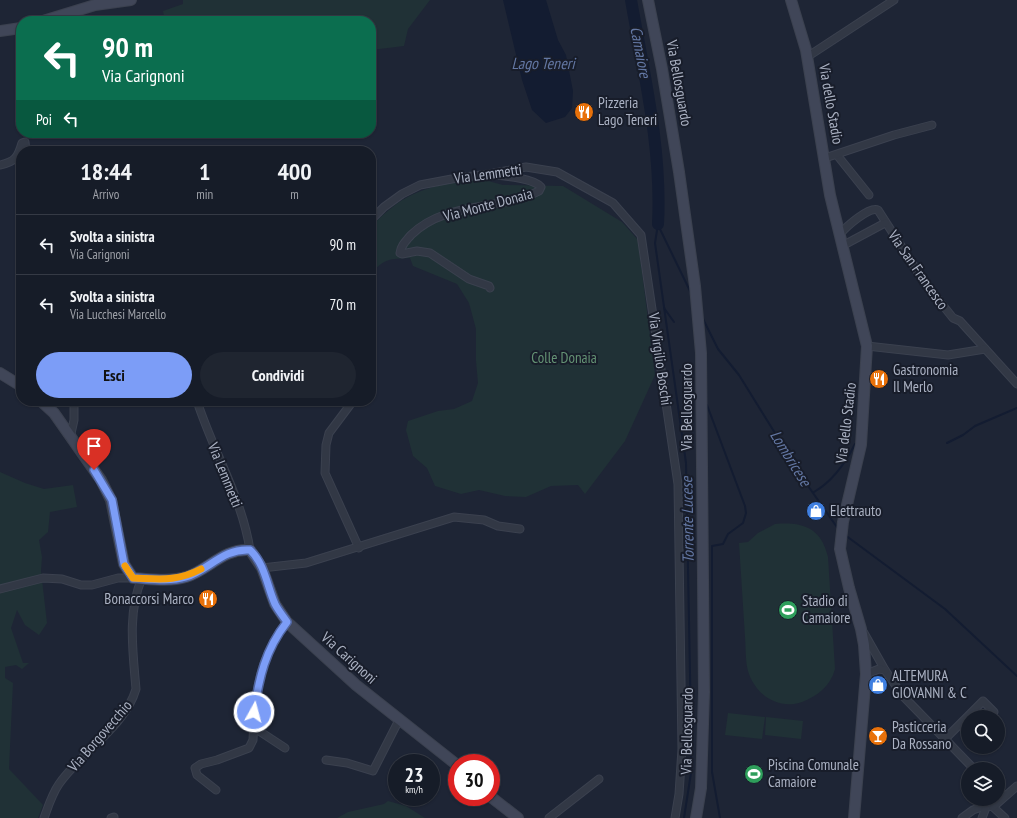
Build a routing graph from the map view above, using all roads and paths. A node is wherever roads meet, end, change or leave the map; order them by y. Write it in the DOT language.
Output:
graph roads {
  1 [pos="131,0"];
  2 [pos="648,0"];
  3 [pos="791,0"];
  4 [pos="894,0"];
  5 [pos="59,16"];
  6 [pos="16,29"];
  7 [pos="0,31"];
  8 [pos="808,56"];
  9 [pos="932,125"];
  10 [pos="21,146"];
  11 [pos="25,146"];
  12 [pos="837,155"];
  13 [pos="16,158"];
  14 [pos="825,158"];
  15 [pos="0,165"];
  16 [pos="489,174"];
  17 [pos="869,195"];
  18 [pos="376,215"];
  19 [pos="885,223"];
  20 [pos="840,234"];
  21 [pos="642,235"];
  22 [pos="842,246"];
  23 [pos="490,288"];
  24 [pos="867,346"];
  25 [pos="985,348"];
  26 [pos="0,373"];
  27 [pos="16,383"];
  28 [pos="1017,384"];
  29 [pos="47,406"];
  30 [pos="74,406"];
  31 [pos="199,406"];
  32 [pos="349,406"];
  33 [pos="70,438"];
  34 [pos="520,529"];
  35 [pos="359,548"];
  36 [pos="250,550"];
  37 [pos="262,568"];
  38 [pos="138,578"];
  39 [pos="0,589"];
  40 [pos="287,622"];
  41 [pos="861,629"];
  42 [pos="884,670"];
  43 [pos="866,674"];
  44 [pos="974,710"];
  45 [pos="992,710"];
  46 [pos="399,720"];
  47 [pos="961,723"];
  48 [pos="254,727"];
  49 [pos="945,739"];
  50 [pos="285,748"];
  51 [pos="448,758"];
  52 [pos="326,760"];
  53 [pos="967,762"];
  54 [pos="599,779"];
  55 [pos="1017,786"];
  56 [pos="216,790"];
  57 [pos="1005,794"];
  58 [pos="500,804"];
  59 [pos="984,806"];
  60 [pos="988,806"];
  61 [pos="991,806"];
  62 [pos="44,818"];
  63 [pos="518,818"];
  64 [pos="549,818"];
  65 [pos="676,818"];
  66 [pos="696,818"];
  67 [pos="854,818"];
  68 [pos="962,818"];
  69 [pos="982,818"];
  70 [pos="1005,818"];
  1 -- 5 [label="street"];
  2 -- 66 [label="street, Via Bellosguardo"];
  3 -- 8 [label="street, Via dello Stadio"];
  4 -- 8 [label="street"];
  6 -- 7 [label="street"];
  8 -- 14 [label="street, Via dello Stadio"];
  9 -- 12 [label="street"];
  10 -- 11 [label="street"];
  12 -- 14 [label="street"];
  12 -- 17 [label="street"];
  13 -- 15 [label="street"];
  14 -- 20 [label="street, Via dello Stadio"];
  16 -- 18 [label="street, Via Lemmetti"];
  16 -- 21 [label="street, Via Lemmetti"];
  16 -- 23 [label="street, Via Monte Donaia"];
  19 -- 20 [label="street, Via San Francesco"];
  19 -- 22 [label="street"];
  19 -- 25 [label="street, Via San Francesco"];
  20 -- 22 [label="street, Via dello Stadio"];
  21 -- 65 [label="street, Via Virgilio Boschi"];
  22 -- 24 [label="street, Via dello Stadio"];
  24 -- 25 [label="street"];
  24 -- 41 [label="street, Via dello Stadio"];
  25 -- 28 [label="street, Via San Francesco"];
  26 -- 27 [label="street"];
  29 -- 33 [label="street"];
  30 -- 33 [label="street"];
  31 -- 36 [label="street, Via Lemmetti"];
  32 -- 35 [label="street"];
  33 -- 38 [label="street"];
  34 -- 35 [label="street"];
  35 -- 37 [label="street"];
  36 -- 37 [label="street, Via Carignoni"];
  36 -- 38 [label="street"];
  37 -- 40 [label="street, Via Carignoni"];
  38 -- 39 [label="street"];
  38 -- 62 [label="street, Via Borgovecchio"];
  40 -- 46 [label="street, Via Carignoni"];
  40 -- 48 [label="street"];
  41 -- 42 [label="street"];
  41 -- 43 [label="street, Via dello Stadio"];
  42 -- 43 [label="street"];
  42 -- 49 [label="street"];
  43 -- 67 [label="street, Via dello Stadio"];
  44 -- 45 [label="street"];
  46 -- 51 [label="street, Via Carignoni"];
  46 -- 52 [label="street"];
  47 -- 49 [label="street"];
  48 -- 50 [label="street"];
  48 -- 56 [label="street"];
  49 -- 53 [label="street"];
  54 -- 64 [label="street"];
  55 -- 57 [label="street"];
  58 -- 63 [label="street"];
  59 -- 68 [label="street"];
  60 -- 69 [label="street"];
  61 -- 70 [label="street"];
}
